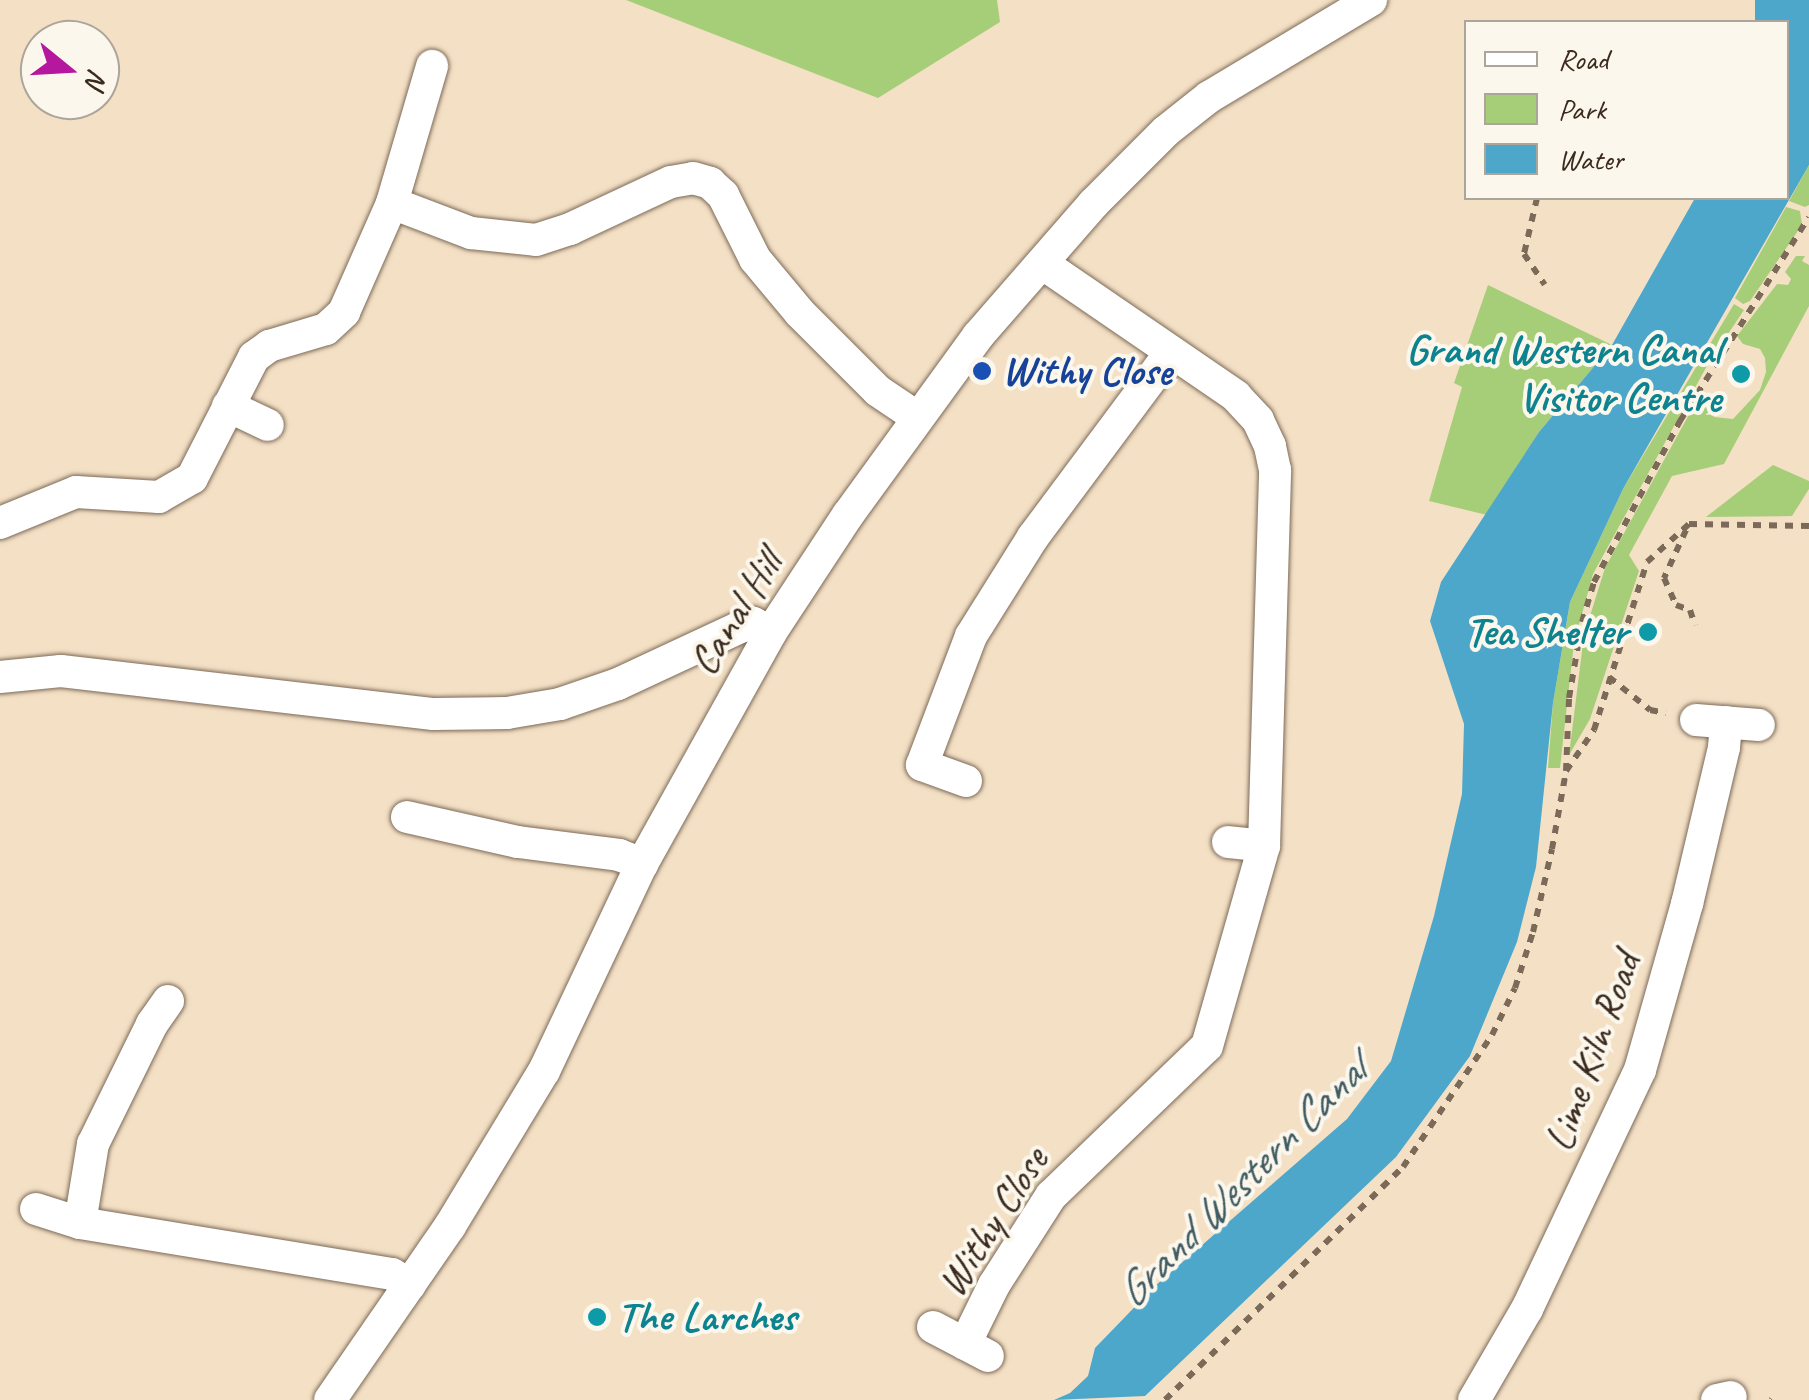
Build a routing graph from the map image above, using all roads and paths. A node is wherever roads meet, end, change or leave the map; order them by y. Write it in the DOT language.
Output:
graph roads {
  1 [pos="1370,0"];
  2 [pos="432,66"];
  3 [pos="1537,200"];
  4 [pos="392,203"];
  5 [pos="1809,217"];
  6 [pos="1042,264"];
  7 [pos="1545,286"];
  8 [pos="1170,353"];
  9 [pos="228,406"];
  10 [pos="918,418"];
  11 [pos="268,425"];
  12 [pos="0,524"];
  13 [pos="1689,524"];
  14 [pos="1809,526"];
  15 [pos="1695,625"];
  16 [pos="771,632"];
  17 [pos="0,677"];
  18 [pos="1608,677"];
  19 [pos="1711,721"];
  20 [pos="1759,725"];
  21 [pos="1566,771"];
  22 [pos="966,780"];
  23 [pos="407,816"];
  24 [pos="1228,842"];
  25 [pos="1264,846"];
  26 [pos="642,864"];
  27 [pos="168,1001"];
  28 [pos="36,1209"];
  29 [pos="80,1223"];
  30 [pos="410,1286"];
  31 [pos="933,1327"];
  32 [pos="1484,1397"];
  33 [pos="330,1400"];
  34 [pos="1164,1400"];
  1 -- 6 [label="street, Canal Hill"];
  2 -- 4 [label="street"];
  3 -- 7 [label="path"];
  4 -- 9 [label="street"];
  4 -- 10 [label="street"];
  5 -- 21 [label="path"];
  6 -- 8 [label="street, Withy Close"];
  6 -- 10 [label="street, Canal Hill"];
  8 -- 22 [label="street"];
  8 -- 25 [label="street, Withy Close"];
  9 -- 11 [label="street"];
  9 -- 12 [label="street"];
  10 -- 16 [label="street, Canal Hill"];
  13 -- 14 [label="path"];
  13 -- 15 [label="path"];
  13 -- 18 [label="path"];
  16 -- 17 [label="street"];
  16 -- 26 [label="street, Canal Hill"];
  18 -- 19 [label="path"];
  18 -- 21 [label="path"];
  19 -- 20 [label="street"];
  19 -- 32 [label="street, Lime Kiln Road"];
  21 -- 34 [label="path"];
  23 -- 26 [label="street"];
  24 -- 25 [label="street"];
  25 -- 31 [label="street, Withy Close"];
  26 -- 30 [label="street, Canal Hill"];
  27 -- 29 [label="street"];
  28 -- 29 [label="street"];
  29 -- 30 [label="street"];
  30 -- 33 [label="street, Canal Hill"];
}
